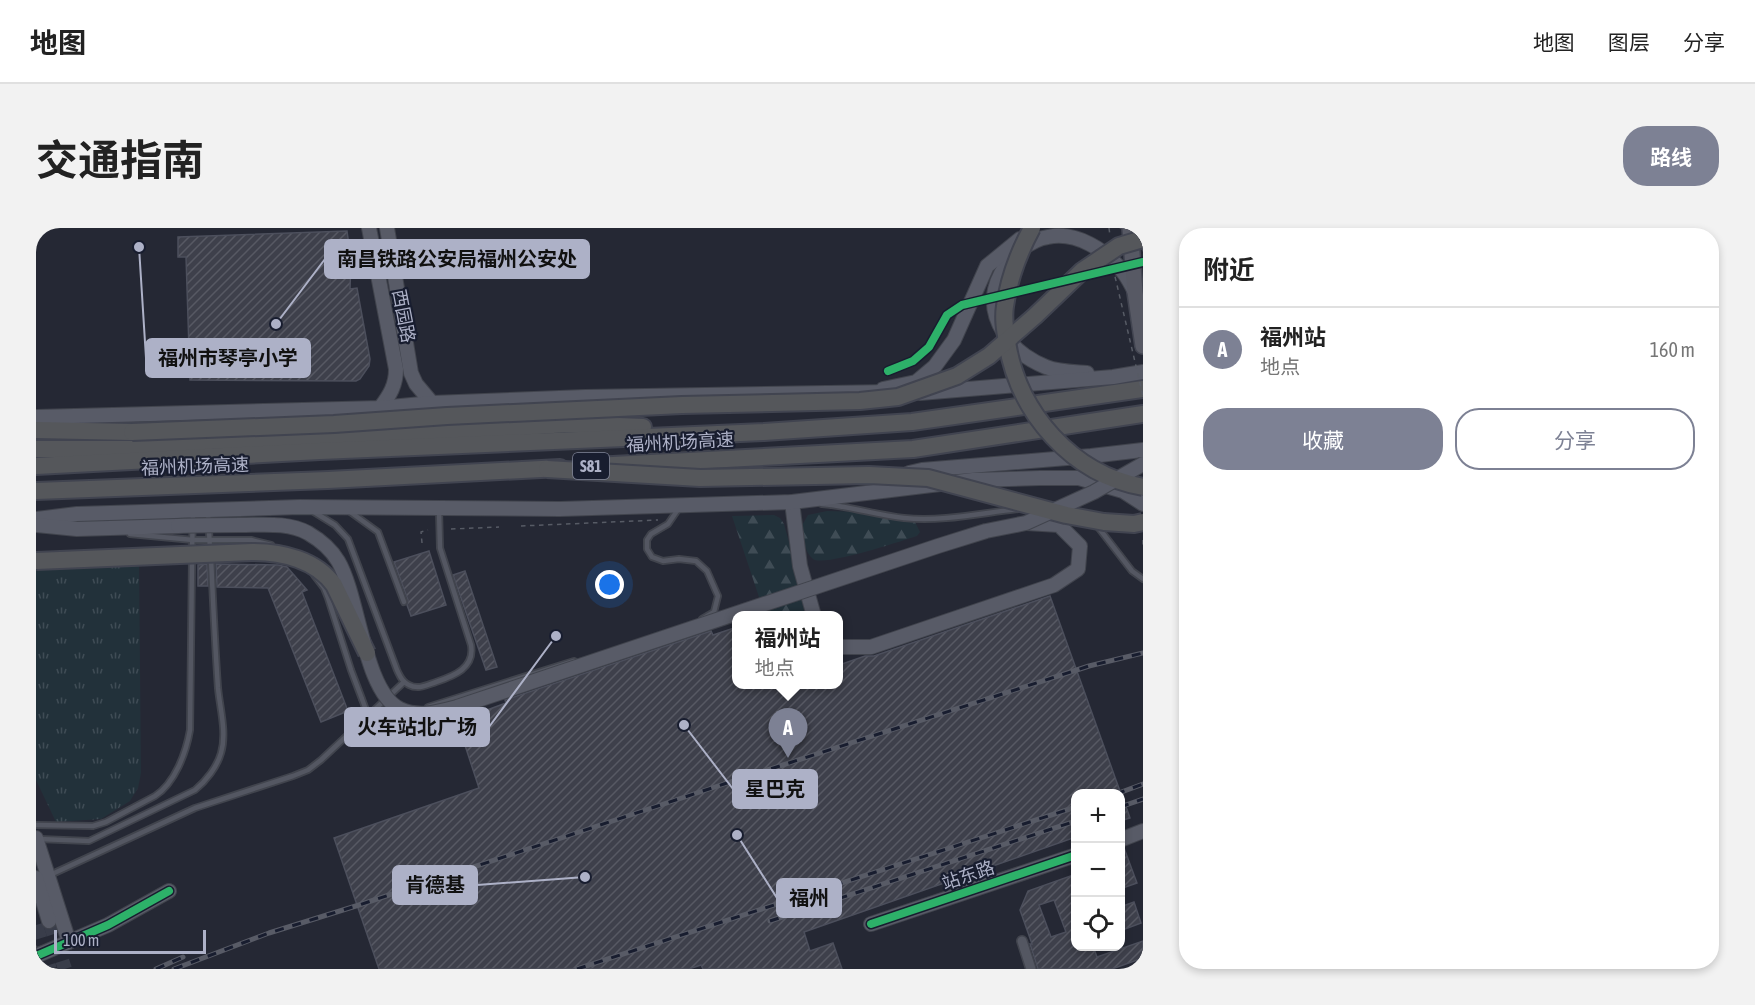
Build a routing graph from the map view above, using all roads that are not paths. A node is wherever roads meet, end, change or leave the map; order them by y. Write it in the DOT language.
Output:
graph roads {
  1 [pos="369,228"];
  2 [pos="387,228"];
  3 [pos="1033,228"];
  4 [pos="1130,228"];
  5 [pos="1143,239"];
  6 [pos="1135,292"];
  7 [pos="1143,346"];
  8 [pos="1143,372"];
  9 [pos="1113,377"];
  10 [pos="1143,389"];
  11 [pos="874,391"];
  12 [pos="432,403"];
  13 [pos="380,408"];
  14 [pos="1143,414"];
  15 [pos="36,417"];
  16 [pos="36,430"];
  17 [pos="764,432"];
  18 [pos="36,449"];
  19 [pos="1143,450"];
  20 [pos="1143,464"];
  21 [pos="36,466"];
  22 [pos="547,469"];
  23 [pos="1143,487"];
  24 [pos="36,491"];
  25 [pos="792,502"];
  26 [pos="1143,504"];
  27 [pos="680,506"];
  28 [pos="300,507"];
  29 [pos="344,507"];
  30 [pos="1079,507"];
  31 [pos="439,508"];
  32 [pos="208,511"];
  33 [pos="193,512"];
  34 [pos="1087,513"];
  35 [pos="36,519"];
  36 [pos="1143,522"];
  37 [pos="1026,523"];
  38 [pos="36,525"];
  39 [pos="77,529"];
  40 [pos="193,540"];
  41 [pos="210,540"];
  42 [pos="36,561"];
  43 [pos="1143,579"];
  44 [pos="404,602"];
  45 [pos="742,611"];
  46 [pos="813,611"];
  47 [pos="732,614"];
  48 [pos="843,646"];
  49 [pos="367,653"];
  50 [pos="597,654"];
  51 [pos="585,657"];
  52 [pos="404,682"];
  53 [pos="36,825"];
  54 [pos="36,839"];
  55 [pos="1071,857"];
  56 [pos="42,877"];
  57 [pos="169,891"];
  58 [pos="49,921"];
  59 [pos="871,924"];
  60 [pos="1022,941"];
  61 [pos="69,942"];
  62 [pos="36,956"];
  63 [pos="1030,969"];
  1 -- 13 [label="main road, 西园路"];
  2 -- 12 [label="main road, 西园路"];
  3 -- 11 [label="main road"];
  3 -- 23 [label="highway, bridge"];
  4 -- 6 [label="main road"];
  5 -- 16 [label="highway, bridge"];
  6 -- 7 [label="main road"];
  6 -- 9 [label="main road"];
  8 -- 9 [label="main road"];
  9 -- 11 [label="main road"];
  10 -- 17 [label="highway, 福州机场高速 / S81, bridge"];
  11 -- 12 [label="main road"];
  12 -- 13 [label="main road"];
  13 -- 15 [label="main road"];
  14 -- 22 [label="highway, 福州机场高速 / S81, bridge"];
  17 -- 18 [label="highway"];
  17 -- 21 [label="highway, 福州机场高速 / S81"];
  19 -- 25 [label="main road"];
  20 -- 37 [label="main road, bridge"];
  22 -- 24 [label="highway, 福州机场高速 / S81"];
  22 -- 36 [label="highway, bridge"];
  25 -- 26 [label="main road"];
  25 -- 27 [label="main road"];
  25 -- 30 [label="lane"];
  25 -- 46 [label="main road"];
  27 -- 31 [label="main road"];
  27 -- 50 [label="lane"];
  28 -- 29 [label="main road"];
  28 -- 32 [label="main road"];
  28 -- 52 [label="lane"];
  29 -- 31 [label="main road"];
  29 -- 44 [label="lane"];
  31 -- 52 [label="lane"];
  32 -- 33 [label="main road"];
  32 -- 41 [label="lane"];
  33 -- 35 [label="main road"];
  33 -- 40 [label="lane"];
  34 -- 43 [label="lane"];
  37 -- 45 [label="main road, bridge"];
  37 -- 48 [label="main road"];
  38 -- 39 [label="main road"];
  39 -- 40 [label="lane"];
  39 -- 49 [label="main road, bridge"];
  40 -- 41 [label="lane"];
  40 -- 53 [label="lane"];
  41 -- 51 [label="lane, bridge"];
  41 -- 54 [label="lane"];
  42 -- 49 [label="highway, bridge"];
  47 -- 49 [label="main road, bridge"];
  52 -- 56 [label="lane"];
  54 -- 56 [label="main road"];
  55 -- 59 [label="main road, 站东路"];
  56 -- 58 [label="main road"];
  56 -- 61 [label="main road"];
  57 -- 61 [label="main road"];
  60 -- 63 [label="street"];
  61 -- 62 [label="main road"];
}
